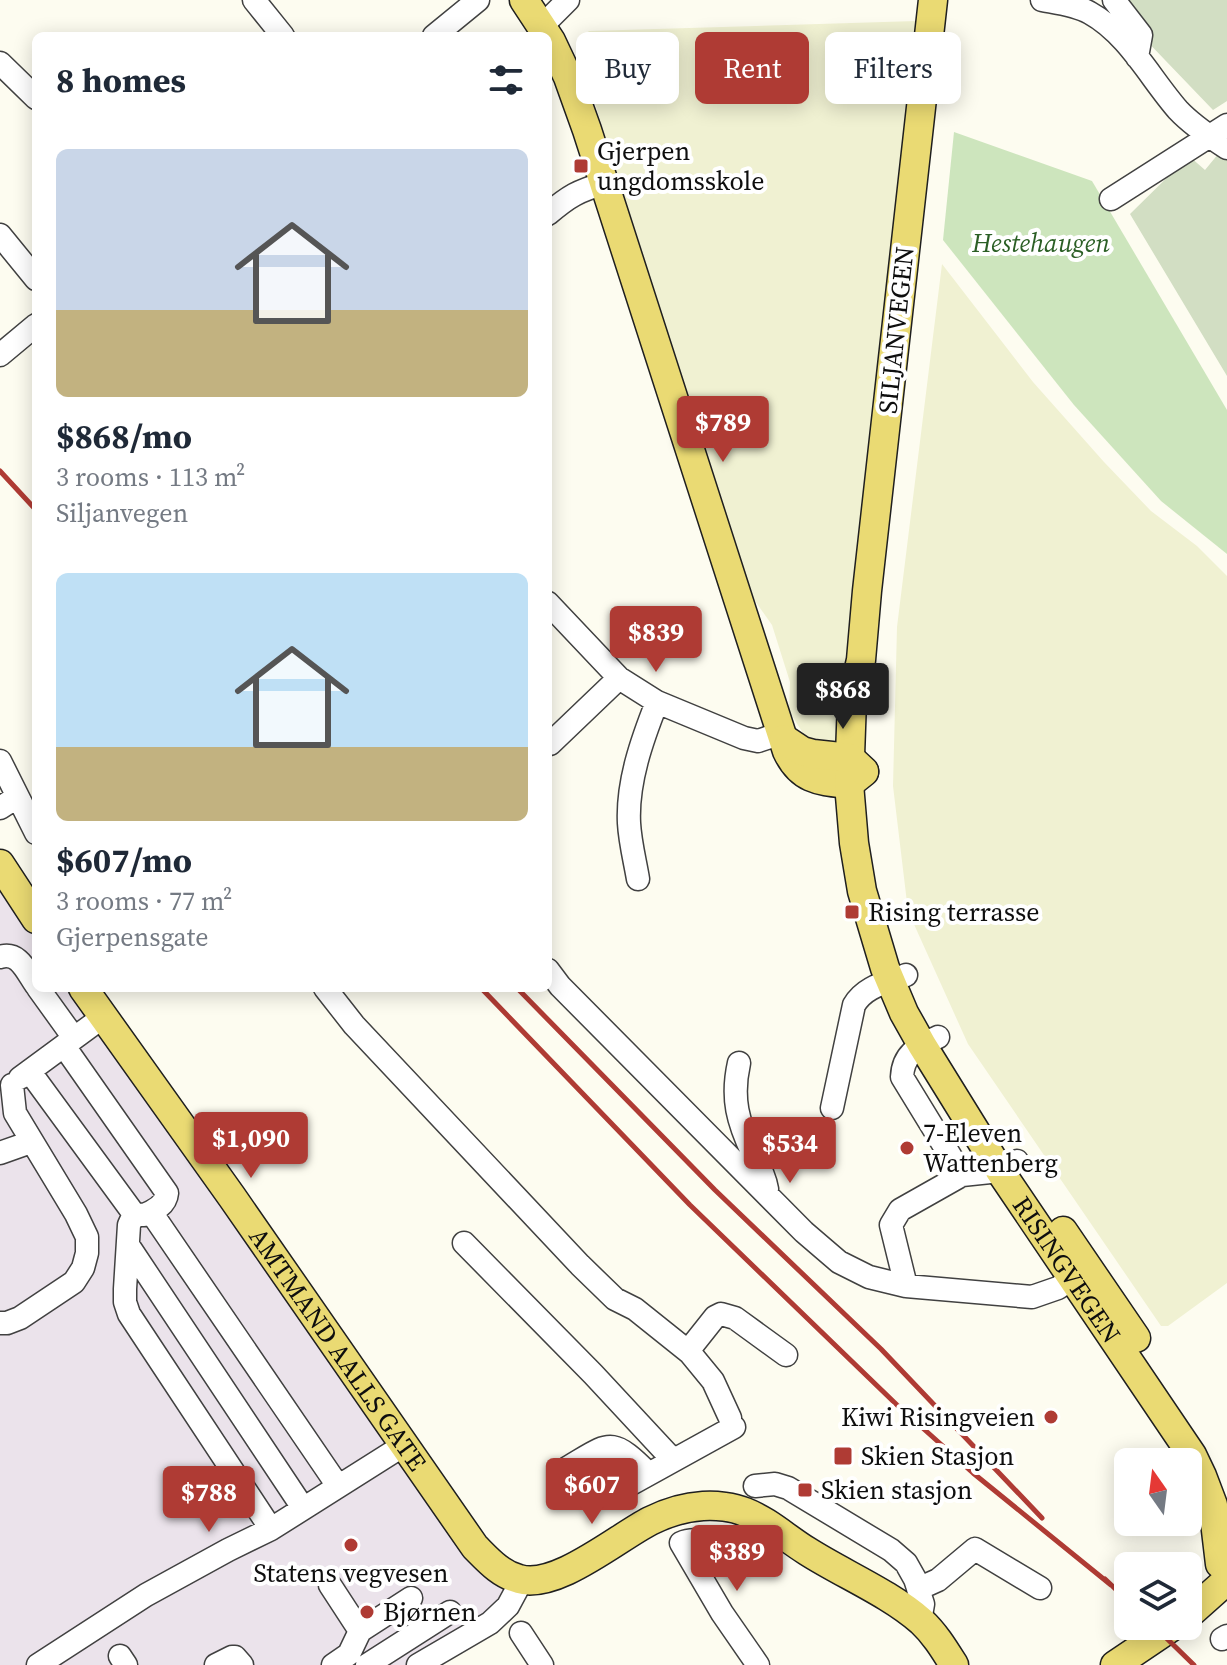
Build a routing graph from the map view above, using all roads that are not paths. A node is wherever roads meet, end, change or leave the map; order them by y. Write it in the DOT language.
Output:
graph roads {
  1 [pos="254,0"];
  2 [pos="478,0"];
  3 [pos="524,0"];
  4 [pos="568,0"];
  5 [pos="933,0"];
  6 [pos="1042,0"];
  7 [pos="1114,0"];
  8 [pos="542,26"];
  9 [pos="280,32"];
  10 [pos="439,32"];
  11 [pos="545,32"];
  12 [pos="552,46"];
  13 [pos="1137,57"];
  14 [pos="0,63"];
  15 [pos="32,94"];
  16 [pos="1221,137"];
  17 [pos="605,183"];
  18 [pos="1111,199"];
  19 [pos="552,211"];
  20 [pos="0,235"];
  21 [pos="32,274"];
  22 [pos="32,328"];
  23 [pos="0,355"];
  24 [pos="552,607"];
  25 [pos="619,678"];
  26 [pos="657,702"];
  27 [pos="783,736"];
  28 [pos="552,742"];
  29 [pos="0,761"];
  30 [pos="854,771"];
  31 [pos="8,803"];
  32 [pos="32,829"];
  33 [pos="0,864"];
  34 [pos="638,879"];
  35 [pos="8,894"];
  36 [pos="872,897"];
  37 [pos="32,915"];
  38 [pos="0,957"];
  39 [pos="552,975"];
  40 [pos="898,978"];
  41 [pos="32,979"];
  42 [pos="40,992"];
  43 [pos="86,992"];
  44 [pos="328,992"];
  45 [pos="103,1017"];
  46 [pos="930,1041"];
  47 [pos="69,1042"];
  48 [pos="739,1063"];
  49 [pos="14,1083"];
  50 [pos="832,1108"];
  51 [pos="31,1142"];
  52 [pos="0,1153"];
  53 [pos="1009,1166"];
  54 [pos="962,1175"];
  55 [pos="767,1194"];
  56 [pos="143,1213"];
  57 [pos="464,1243"];
  58 [pos="128,1245"];
  59 [pos="1080,1273"];
  60 [pos="906,1286"];
  61 [pos="0,1323"];
  62 [pos="688,1351"];
  63 [pos="786,1355"];
  64 [pos="404,1445"];
  65 [pos="673,1460"];
  66 [pos="567,1468"];
  67 [pos="338,1486"];
  68 [pos="755,1486"];
  69 [pos="303,1508"];
  70 [pos="1227,1517"];
  71 [pos="774,1528"];
  72 [pos="271,1529"];
  73 [pos="1225,1571"];
  74 [pos="522,1580"];
  75 [pos="330,1585"];
  76 [pos="1040,1588"];
  77 [pos="918,1589"];
  78 [pos="411,1598"];
  79 [pos="1202,1598"];
  80 [pos="450,1612"];
  81 [pos="920,1621"];
  82 [pos="360,1631"];
  83 [pos="521,1633"];
  84 [pos="1152,1640"];
  85 [pos="351,1662"];
  86 [pos="38,1665"];
  87 [pos="216,1665"];
  88 [pos="242,1665"];
  89 [pos="418,1665"];
  90 [pos="542,1665"];
  91 [pos="758,1665"];
  92 [pos="954,1665"];
  93 [pos="1115,1665"];
  1 -- 9 [label="street"];
  2 -- 10 [label="street"];
  3 -- 8 [label="main road"];
  4 -- 8 [label="street"];
  5 -- 30 [label="main road, SILJANVEGEN"];
  6 -- 13 [label="street"];
  7 -- 13 [label="street"];
  8 -- 11 [label="main road"];
  12 -- 17 [label="main road"];
  13 -- 16 [label="street"];
  14 -- 15 [label="street"];
  16 -- 18 [label="street"];
  17 -- 19 [label="street"];
  17 -- 27 [label="main road"];
  20 -- 21 [label="street"];
  22 -- 23 [label="street"];
  24 -- 25 [label="street"];
  25 -- 26 [label="street"];
  25 -- 28 [label="street"];
  26 -- 27 [label="street"];
  26 -- 34 [label="street"];
  27 -- 30 [label="main road"];
  29 -- 31 [label="street"];
  30 -- 36 [label="main road, SILJANVEGEN"];
  31 -- 32 [label="street"];
  33 -- 35 [label="main road"];
  35 -- 37 [label="main road"];
  36 -- 40 [label="main road, RISINGVEGEN"];
  38 -- 41 [label="street"];
  39 -- 55 [label="street"];
  40 -- 46 [label="main road, RISINGVEGEN"];
  40 -- 50 [label="street"];
  42 -- 47 [label="street"];
  43 -- 45 [label="main road, AMTMAND AALLS GATE"];
  44 -- 62 [label="street"];
  45 -- 47 [label="street"];
  45 -- 64 [label="main road, AMTMAND AALLS GATE"];
  46 -- 53 [label="main road, RISINGVEGEN"];
  46 -- 54 [label="street"];
  47 -- 49 [label="street"];
  47 -- 56 [label="street"];
  48 -- 55 [label="street"];
  49 -- 51 [label="street"];
  49 -- 56 [label="street"];
  51 -- 52 [label="street"];
  51 -- 61 [label="street"];
  53 -- 54 [label="street"];
  53 -- 59 [label="main road, RISINGVEGEN"];
  54 -- 60 [label="street"];
  55 -- 60 [label="street"];
  56 -- 58 [label="street"];
  56 -- 67 [label="street"];
  57 -- 65 [label="street"];
  58 -- 69 [label="street"];
  58 -- 72 [label="street"];
  59 -- 60 [label="street"];
  59 -- 70 [label="main road, RISINGVEGEN"];
  59 -- 73 [label="main road, RISINGVEGEN"];
  62 -- 63 [label="street"];
  62 -- 65 [label="street"];
  64 -- 67 [label="street"];
  64 -- 74 [label="main road, AMTMAND AALLS GATE"];
  65 -- 66 [label="street"];
  67 -- 69 [label="street"];
  68 -- 77 [label="street"];
  69 -- 72 [label="street"];
  71 -- 74 [label="main road"];
  71 -- 81 [label="main road"];
  71 -- 91 [label="street"];
  72 -- 86 [label="street"];
  73 -- 79 [label="main road"];
  74 -- 89 [label="street"];
  75 -- 82 [label="street"];
  76 -- 77 [label="street"];
  77 -- 81 [label="street"];
  78 -- 82 [label="street"];
  80 -- 85 [label="street"];
  81 -- 92 [label="main road"];
  82 -- 85 [label="street"];
  83 -- 90 [label="street"];
  84 -- 93 [label="main road"];
  87 -- 88 [label="street"];
}
